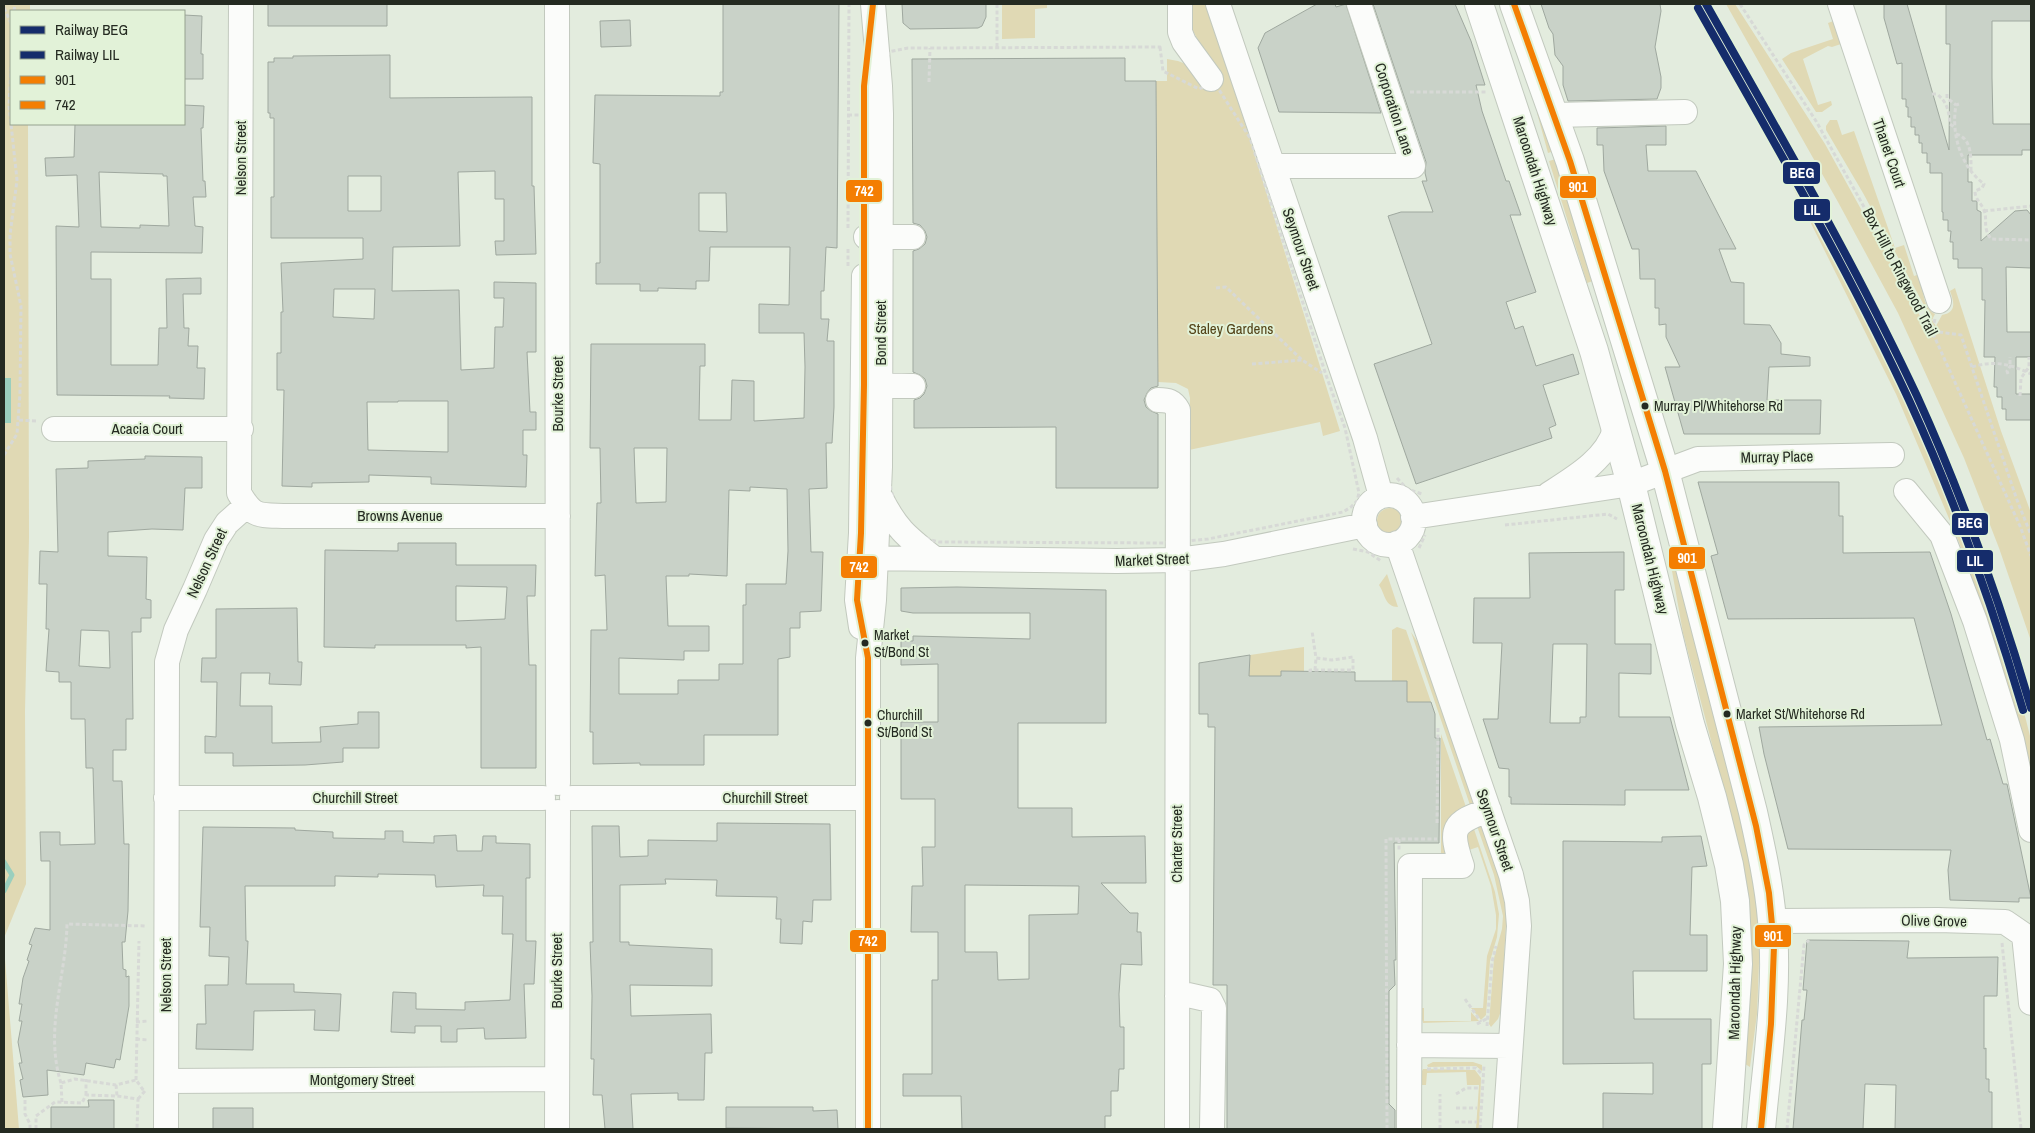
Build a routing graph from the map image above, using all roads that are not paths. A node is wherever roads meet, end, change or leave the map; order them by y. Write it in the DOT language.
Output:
graph roads {
  1 [pos="241,4"];
  2 [pos="557,4"];
  3 [pos="1180,4"];
  4 [pos="1218,4"];
  5 [pos="1359,4"];
  6 [pos="1479,4"];
  7 [pos="1514,4"];
  8 [pos="1840,4"];
  9 [pos="873,5"];
  10 [pos="1211,79"];
  11 [pos="1685,112"];
  12 [pos="1554,115"];
  13 [pos="1273,166"];
  14 [pos="872,237"];
  15 [pos="913,237"];
  16 [pos="1927,307"];
  17 [pos="872,385"];
  18 [pos="913,386"];
  19 [pos="1158,400"];
  20 [pos="54,428"];
  21 [pos="241,429"];
  22 [pos="1615,429"];
  23 [pos="1892,455"];
  24 [pos="1664,471"];
  25 [pos="1631,484"];
  26 [pos="1906,491"];
  27 [pos="880,494"];
  28 [pos="1381,496"];
  29 [pos="1544,498"];
  30 [pos="246,506"];
  31 [pos="558,516"];
  32 [pos="1414,517"];
  33 [pos="1365,525"];
  34 [pos="1407,548"];
  35 [pos="1178,551"];
  36 [pos="867,558"];
  37 [pos="935,559"];
  38 [pos="1667,628"];
  39 [pos="166,798"];
  40 [pos="558,798"];
  41 [pos="868,798"];
  42 [pos="1489,810"];
  43 [pos="2031,830"];
  44 [pos="1772,921"];
  45 [pos="2028,928"];
  46 [pos="1177,996"];
  47 [pos="2031,1003"];
  48 [pos="1771,1005"];
  49 [pos="1409,1045"];
  50 [pos="1510,1046"];
  51 [pos="557,1079"];
  52 [pos="158,1086"];
  53 [pos="166,1129"];
  54 [pos="557,1129"];
  55 [pos="868,1129"];
  56 [pos="1177,1129"];
  57 [pos="1212,1129"];
  58 [pos="1409,1129"];
  59 [pos="1505,1129"];
  60 [pos="1727,1129"];
  61 [pos="1749,1129"];
  62 [pos="1761,1129"];
  1 -- 21 [label="street, Nelson Street"];
  2 -- 31 [label="street, Bourke Street"];
  3 -- 10 [label="street"];
  4 -- 13 [label="street, Seymour Street"];
  5 -- 13 [label="street, Corporation Lane"];
  6 -- 22 [label="highway, Maroondah Highway"];
  7 -- 12 [label="highway"];
  8 -- 16 [label="street, Thanet Court"];
  9 -- 14 [label="street, Bond Street"];
  11 -- 12 [label="street"];
  12 -- 24 [label="highway"];
  13 -- 28 [label="street, Seymour Street"];
  14 -- 15 [label="street"];
  14 -- 17 [label="street, Bond Street"];
  17 -- 18 [label="street"];
  17 -- 27 [label="street, Bond Street"];
  17 -- 36 [label="street, Bond Street"];
  19 -- 35 [label="street, Charter Street"];
  20 -- 21 [label="street, Acacia Court"];
  21 -- 30 [label="street, Nelson Street"];
  22 -- 25 [label="highway, Maroondah Highway"];
  22 -- 29 [label="street"];
  23 -- 24 [label="street, Murray Place"];
  24 -- 25 [label="street, Murray Place"];
  24 -- 38 [label="highway"];
  24 -- 44 [label="highway"];
  25 -- 29 [label="street"];
  25 -- 38 [label="highway, Maroondah Highway"];
  26 -- 43 [label="street"];
  27 -- 36 [label="street, Bond Street"];
  27 -- 37 [label="street"];
  28 -- 32 [label="street"];
  28 -- 33 [label="street"];
  29 -- 32 [label="street"];
  30 -- 31 [label="street, Browns Avenue"];
  30 -- 39 [label="street, Nelson Street"];
  31 -- 40 [label="street, Bourke Street"];
  32 -- 34 [label="street"];
  33 -- 34 [label="street"];
  33 -- 35 [label="street, Market Street"];
  34 -- 42 [label="street, Seymour Street"];
  35 -- 37 [label="street, Market Street"];
  35 -- 46 [label="street, Charter Street"];
  36 -- 37 [label="street, Market Street"];
  36 -- 41 [label="street, Bond Street"];
  38 -- 60 [label="highway, Maroondah Highway"];
  39 -- 40 [label="street, Churchill Street"];
  39 -- 52 [label="street, Nelson Street"];
  40 -- 41 [label="street, Churchill Street"];
  40 -- 51 [label="street, Bourke Street"];
  41 -- 55 [label="street, Bond Street"];
  42 -- 49 [label="street"];
  42 -- 50 [label="street, Seymour Street"];
  44 -- 45 [label="street, Olive Grove"];
  44 -- 48 [label="highway"];
  45 -- 47 [label="street, Olive Grove"];
  46 -- 56 [label="street, Charter Street"];
  46 -- 57 [label="street"];
  48 -- 61 [label="highway"];
  48 -- 62 [label="highway"];
  49 -- 50 [label="street"];
  49 -- 58 [label="street"];
  50 -- 59 [label="street, Seymour Street"];
  51 -- 52 [label="street, Montgomery Street"];
  51 -- 54 [label="street, Bourke Street"];
  52 -- 53 [label="street, Nelson Street"];
}
